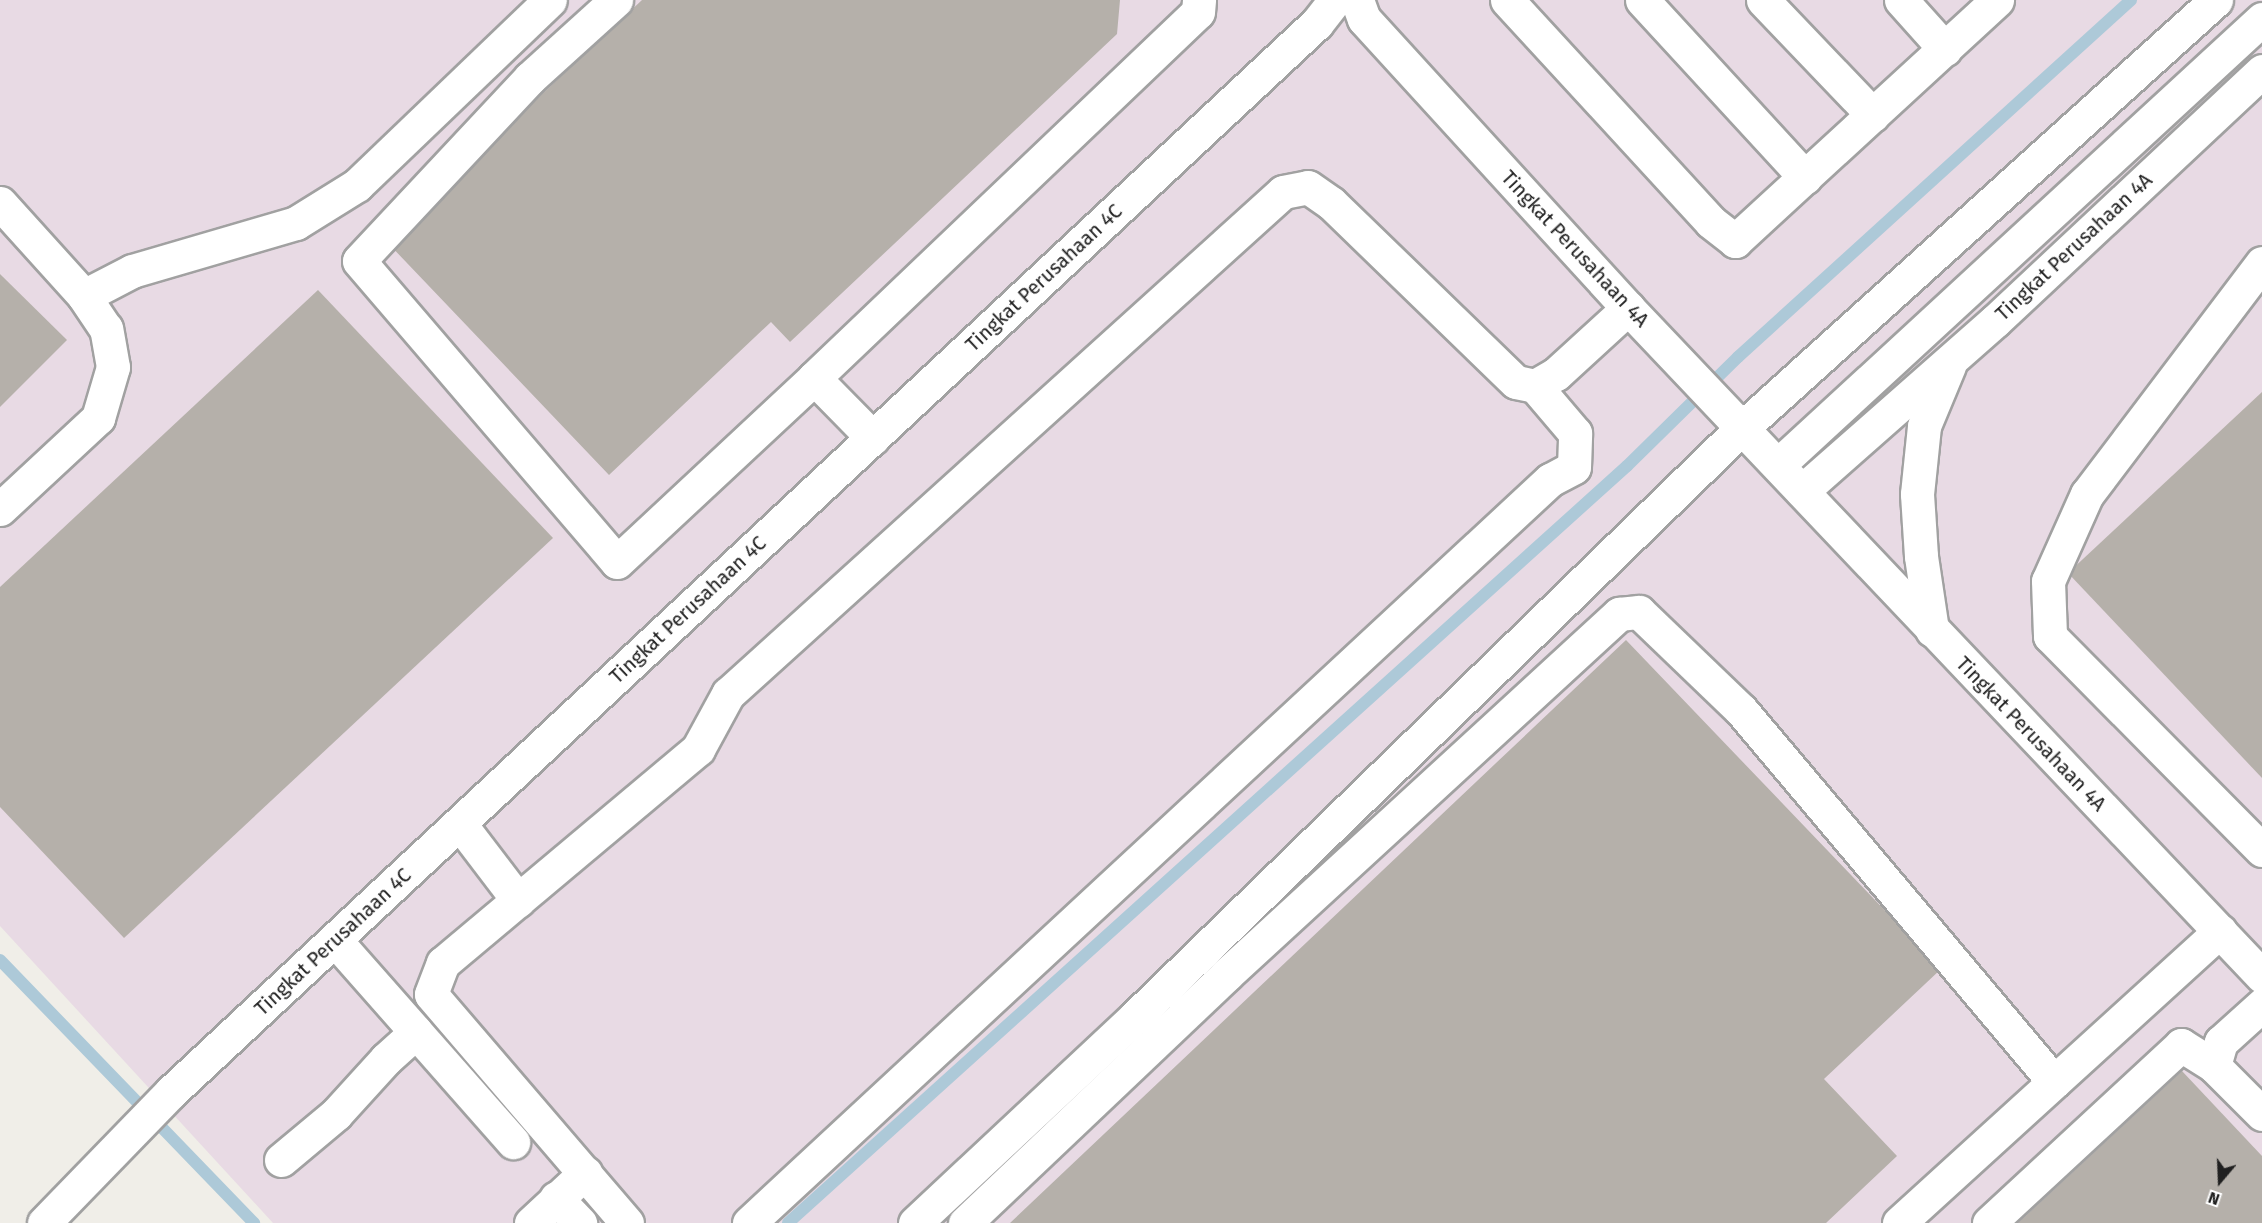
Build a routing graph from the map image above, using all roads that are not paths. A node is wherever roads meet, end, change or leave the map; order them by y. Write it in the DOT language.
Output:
graph roads {
  1 [pos="550,0"];
  2 [pos="616,0"];
  3 [pos="1198,0"];
  4 [pos="1335,0"];
  5 [pos="1357,0"];
  6 [pos="1507,0"];
  7 [pos="1642,0"];
  8 [pos="1763,0"];
  9 [pos="1901,0"];
  10 [pos="2216,0"];
  11 [pos="1993,1"];
  12 [pos="2262,19"];
  13 [pos="1945,49"];
  14 [pos="2262,71"];
  15 [pos="1873,115"];
  16 [pos="1805,177"];
  17 [pos="0,203"];
  18 [pos="2262,263"];
  19 [pos="84,296"];
  20 [pos="1628,308"];
  21 [pos="1995,321"];
  22 [pos="814,378"];
  23 [pos="1535,386"];
  24 [pos="1742,429"];
  25 [pos="873,438"];
  26 [pos="1778,465"];
  27 [pos="1802,491"];
  28 [pos="0,509"];
  29 [pos="1932,630"];
  30 [pos="459,824"];
  31 [pos="2262,850"];
  32 [pos="518,900"];
  33 [pos="2220,931"];
  34 [pos="335,940"];
  35 [pos="2262,976"];
  36 [pos="2262,1005"];
  37 [pos="416,1032"];
  38 [pos="2214,1065"];
  39 [pos="2054,1082"];
  40 [pos="2262,1114"];
  41 [pos="513,1142"];
  42 [pos="281,1160"];
  43 [pos="585,1173"];
  44 [pos="556,1198"];
  45 [pos="44,1223"];
  46 [pos="531,1223"];
  47 [pos="580,1223"];
  48 [pos="627,1223"];
  49 [pos="749,1223"];
  50 [pos="915,1223"];
  51 [pos="965,1223"];
  52 [pos="1899,1223"];
  53 [pos="1989,1223"];
  1 -- 19 [label="street"];
  2 -- 22 [label="street"];
  3 -- 22 [label="street"];
  4 -- 25 [label="street, Tingkat Perusahaan 4C"];
  5 -- 20 [label="street, Tingkat Perusahaan 4A"];
  6 -- 16 [label="street"];
  7 -- 16 [label="street"];
  8 -- 15 [label="street"];
  9 -- 13 [label="street"];
  10 -- 24 [label="street"];
  11 -- 13 [label="street"];
  12 -- 26 [label="street"];
  13 -- 15 [label="street"];
  14 -- 21 [label="street, Tingkat Perusahaan 4A"];
  15 -- 16 [label="street"];
  17 -- 19 [label="street"];
  18 -- 31 [label="street"];
  19 -- 28 [label="street"];
  20 -- 23 [label="street"];
  20 -- 24 [label="street, Tingkat Perusahaan 4A"];
  21 -- 27 [label="street, Tingkat Perusahaan 4A"];
  21 -- 29 [label="street"];
  22 -- 25 [label="street"];
  23 -- 32 [label="street"];
  23 -- 49 [label="street"];
  24 -- 26 [label="street, Tingkat Perusahaan 4A"];
  24 -- 50 [label="street"];
  25 -- 30 [label="street, Tingkat Perusahaan 4C"];
  26 -- 27 [label="street, Tingkat Perusahaan 4A"];
  27 -- 29 [label="street, Tingkat Perusahaan 4A"];
  29 -- 33 [label="street, Tingkat Perusahaan 4A"];
  30 -- 32 [label="street"];
  30 -- 34 [label="street, Tingkat Perusahaan 4C"];
  32 -- 43 [label="street"];
  33 -- 35 [label="street, Tingkat Perusahaan 4A"];
  33 -- 39 [label="street"];
  34 -- 37 [label="street"];
  34 -- 45 [label="street, Tingkat Perusahaan 4C"];
  36 -- 38 [label="street"];
  37 -- 41 [label="street"];
  37 -- 42 [label="street"];
  38 -- 40 [label="street"];
  38 -- 53 [label="street"];
  39 -- 51 [label="street"];
  39 -- 52 [label="street"];
  43 -- 44 [label="street"];
  43 -- 48 [label="street"];
  44 -- 46 [label="street"];
  44 -- 47 [label="street"];
}
